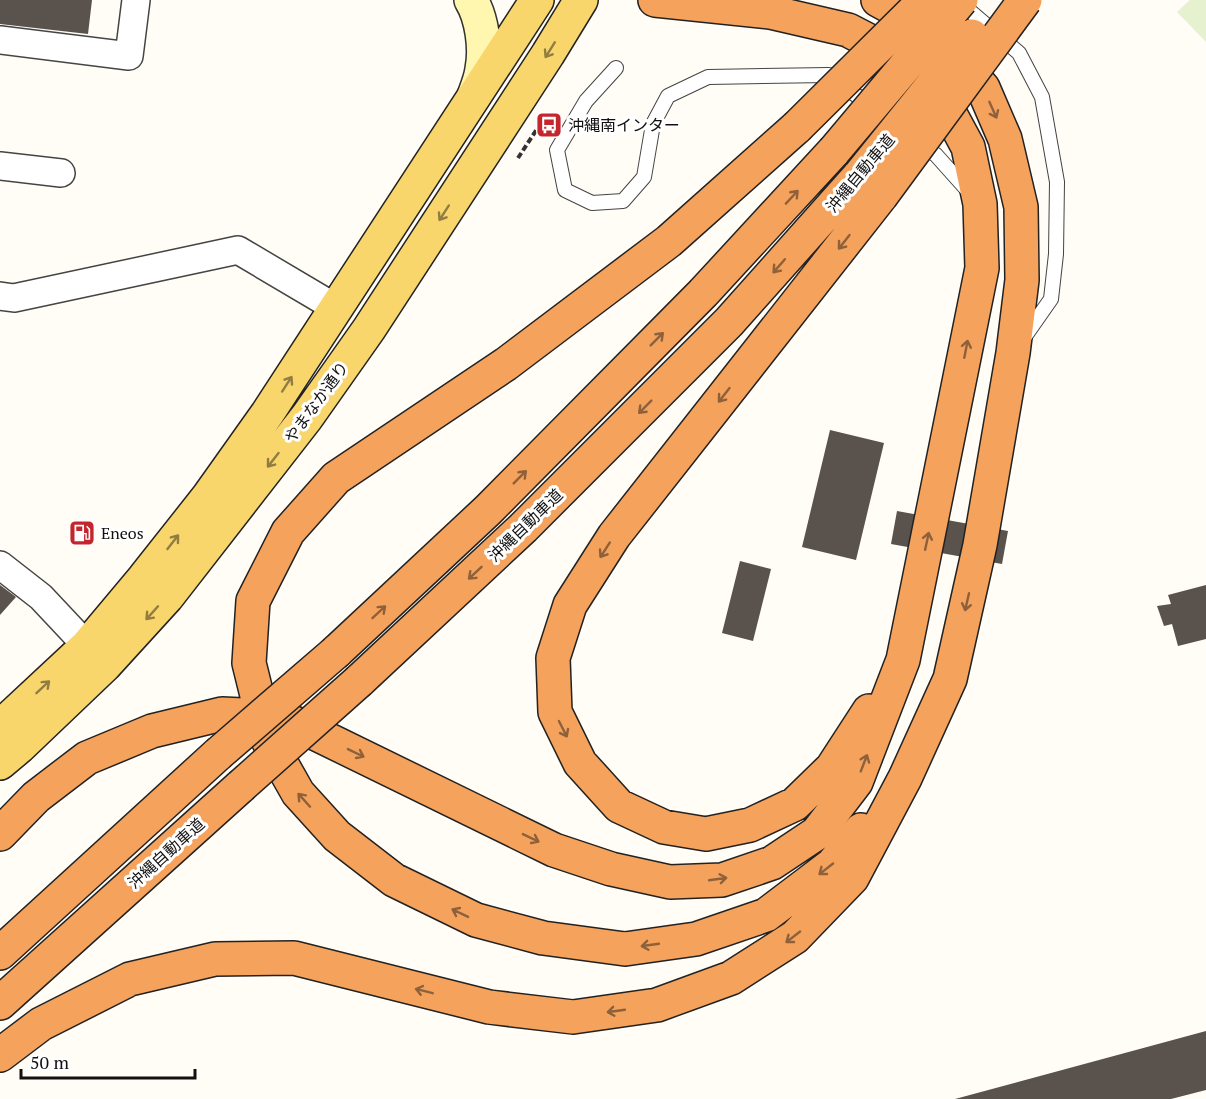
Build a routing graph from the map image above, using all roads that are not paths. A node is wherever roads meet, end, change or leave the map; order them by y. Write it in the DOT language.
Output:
graph roads {
  1 [pos="136,0"];
  2 [pos="471,0"];
  3 [pos="537,0"];
  4 [pos="580,0"];
  5 [pos="655,0"];
  6 [pos="878,0"];
  7 [pos="925,0"];
  8 [pos="956,0"];
  9 [pos="961,0"];
  10 [pos="1002,0"];
  11 [pos="1025,0"];
  12 [pos="0,40"];
  13 [pos="616,68"];
  14 [pos="474,96"];
  15 [pos="0,166"];
  16 [pos="62,173"];
  17 [pos="870,185"];
  18 [pos="980,204"];
  19 [pos="0,296"];
  20 [pos="336,308"];
  21 [pos="1013,353"];
  22 [pos="0,565"];
  23 [pos="87,646"];
  24 [pos="903,660"];
  25 [pos="0,727"];
  26 [pos="0,763"];
  27 [pos="905,778"];
  28 [pos="0,834"];
  29 [pos="0,953"];
  30 [pos="0,1003"];
  31 [pos="0,1055"];
  1 -- 12 [label="street"];
  2 -- 14 [label="street"];
  3 -- 14 [label="main road, やまなか通り"];
  4 -- 26 [label="main road, やまなか通り, one-way"];
  5 -- 18 [label="highway"];
  6 -- 21 [label="highway, one-way"];
  27 -- 7 [label="highway, one-way, bridge"];
  8 -- 21 [label="lane"];
  29 -- 9 [label="highway, 沖縄自動車道, one-way, bridge"];
  10 -- 17 [label="highway, 沖縄自動車道, bridge"];
  11 -- 17 [label="highway, bridge"];
  13 -- 18 [label="lane"];
  14 -- 20 [label="main road, やまなか通り"];
  15 -- 16 [label="street"];
  17 -- 24 [label="highway, one-way"];
  17 -- 30 [label="highway, 沖縄自動車道, one-way, bridge"];
  24 -- 18 [label="highway, one-way"];
  19 -- 20 [label="street"];
  23 -- 20 [label="main road, やまなか通り, one-way"];
  21 -- 27 [label="highway, one-way"];
  22 -- 23 [label="street"];
  25 -- 23 [label="main road, やまなか通り, one-way"];
  28 -- 24 [label="highway, one-way"];
  27 -- 31 [label="highway, one-way"];
}
